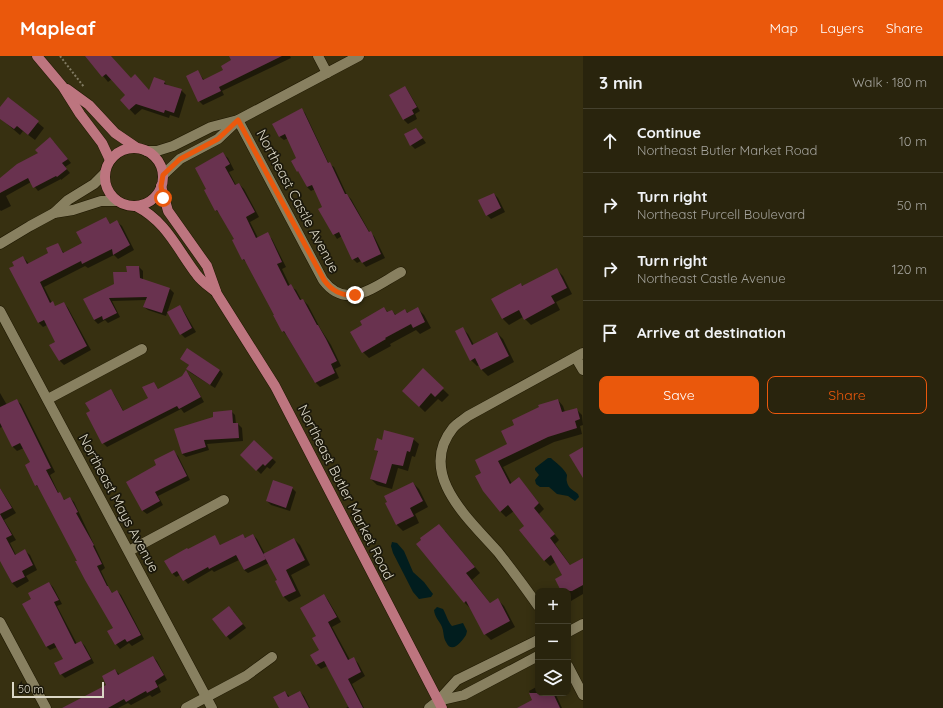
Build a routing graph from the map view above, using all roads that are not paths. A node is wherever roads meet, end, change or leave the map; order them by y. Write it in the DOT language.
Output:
graph roads {
  1 [pos="37,56"];
  2 [pos="318,56"];
  3 [pos="359,56"];
  4 [pos="327,73"];
  5 [pos="63,87"];
  6 [pos="238,120"];
  7 [pos="141,149"];
  8 [pos="110,160"];
  9 [pos="105,174"];
  10 [pos="163,175"];
  11 [pos="161,186"];
  12 [pos="117,201"];
  13 [pos="136,206"];
  14 [pos="54,213"];
  15 [pos="0,244"];
  16 [pos="401,272"];
  17 [pos="217,294"];
  18 [pos="0,311"];
  19 [pos="142,349"];
  20 [pos="579,355"];
  21 [pos="583,370"];
  22 [pos="48,400"];
  23 [pos="224,500"];
  24 [pos="129,551"];
  25 [pos="535,601"];
  26 [pos="0,622"];
  27 [pos="583,624"];
  28 [pos="571,630"];
  29 [pos="535,641"];
  30 [pos="272,657"];
  31 [pos="535,658"];
  32 [pos="571,672"];
  33 [pos="583,695"];
  34 [pos="206,697"];
  35 [pos="440,704"];
  36 [pos="46,708"];
  37 [pos="186,708"];
  38 [pos="212,708"];
  39 [pos="429,708"];
  1 -- 5 [label="main road"];
  2 -- 4 [label="street"];
  3 -- 4 [label="street"];
  4 -- 6 [label="street"];
  5 -- 7 [label="main road"];
  5 -- 8 [label="main road"];
  6 -- 7 [label="street"];
  6 -- 10 [label="street"];
  6 -- 16 [label="street, Northeast Castle Avenue"];
  7 -- 8 [label="main road"];
  7 -- 10 [label="main road"];
  8 -- 9 [label="main road"];
  9 -- 12 [label="main road"];
  9 -- 14 [label="street"];
  10 -- 11 [label="main road"];
  11 -- 13 [label="main road"];
  11 -- 17 [label="main road, Northeast Butler Market Road"];
  12 -- 13 [label="main road"];
  12 -- 14 [label="street"];
  13 -- 17 [label="main road, Northeast Butler Market Road"];
  14 -- 15 [label="street"];
  17 -- 35 [label="main road, Northeast Butler Market Road"];
  18 -- 22 [label="street, Northeast Mays Avenue"];
  19 -- 22 [label="street"];
  20 -- 21 [label="street"];
  20 -- 25 [label="street"];
  22 -- 24 [label="street, Northeast Mays Avenue"];
  23 -- 24 [label="street"];
  24 -- 34 [label="street, Northeast Mays Avenue"];
  26 -- 36 [label="street"];
  27 -- 28 [label="street"];
  29 -- 35 [label="street"];
  30 -- 34 [label="street"];
  31 -- 35 [label="street"];
  32 -- 33 [label="street"];
  34 -- 37 [label="street"];
  34 -- 38 [label="street, Northeast Mays Avenue"];
  35 -- 39 [label="street"];
}
